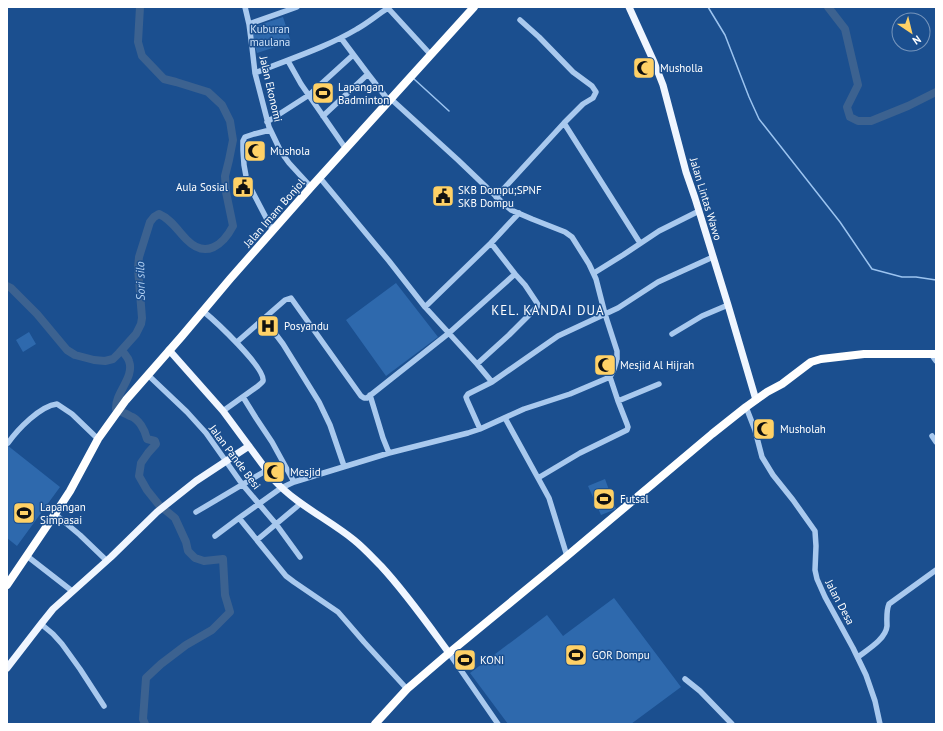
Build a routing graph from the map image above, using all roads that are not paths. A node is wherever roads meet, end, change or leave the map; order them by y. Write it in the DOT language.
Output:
graph roads {
  1 [pos="245,7"];
  2 [pos="297,7"];
  3 [pos="387,7"];
  4 [pos="474,7"];
  5 [pos="629,7"];
  6 [pos="520,20"];
  7 [pos="249,24"];
  8 [pos="341,38"];
  9 [pos="353,55"];
  10 [pos="431,55"];
  11 [pos="288,61"];
  12 [pos="255,73"];
  13 [pos="368,74"];
  14 [pos="309,95"];
  15 [pos="390,100"];
  16 [pos="323,116"];
  17 [pos="267,122"];
  18 [pos="564,123"];
  19 [pos="270,130"];
  20 [pos="346,149"];
  21 [pos="320,178"];
  22 [pos="311,187"];
  23 [pos="496,198"];
  24 [pos="699,211"];
  25 [pos="519,213"];
  26 [pos="273,231"];
  27 [pos="491,243"];
  28 [pos="640,243"];
  29 [pos="713,257"];
  30 [pos="594,273"];
  31 [pos="515,274"];
  32 [pos="728,305"];
  33 [pos="425,307"];
  34 [pos="203,311"];
  35 [pos="605,314"];
  36 [pos="263,320"];
  37 [pos="449,333"];
  38 [pos="672,334"];
  39 [pos="236,342"];
  40 [pos="169,350"];
  41 [pos="933,354"];
  42 [pos="936,361"];
  43 [pos="477,364"];
  44 [pos="148,375"];
  45 [pos="610,377"];
  46 [pos="492,382"];
  47 [pos="659,384"];
  48 [pos="370,395"];
  49 [pos="243,397"];
  50 [pos="758,399"];
  51 [pos="618,401"];
  52 [pos="746,407"];
  53 [pos="223,411"];
  54 [pos="505,418"];
  55 [pos="480,429"];
  56 [pos="932,436"];
  57 [pos="98,439"];
  58 [pos="936,442"];
  59 [pos="8,443"];
  60 [pos="249,446"];
  61 [pos="389,453"];
  62 [pos="226,461"];
  63 [pos="344,466"];
  64 [pos="267,470"];
  65 [pos="538,478"];
  66 [pos="294,482"];
  67 [pos="242,484"];
  68 [pos="281,488"];
  69 [pos="259,504"];
  70 [pos="300,504"];
  71 [pos="196,512"];
  72 [pos="55,514"];
  73 [pos="239,518"];
  74 [pos="276,524"];
  75 [pos="215,536"];
  76 [pos="257,540"];
  77 [pos="27,556"];
  78 [pos="567,556"];
  79 [pos="300,557"];
  80 [pos="106,560"];
  81 [pos="936,570"];
  82 [pos="7,585"];
  83 [pos="72,591"];
  84 [pos="41,624"];
  85 [pos="449,653"];
  86 [pos="858,657"];
  87 [pos="7,668"];
  88 [pos="685,679"];
  89 [pos="407,689"];
  90 [pos="104,706"];
  91 [pos="375,724"];
  92 [pos="498,724"];
  93 [pos="732,724"];
  94 [pos="880,724"];
  1 -- 7 [label="street, Jalan Ekonomi"];
  2 -- 7 [label="street"];
  3 -- 8 [label="street"];
  3 -- 10 [label="street"];
  4 -- 10 [label="highway, Jalan Imam Bonjol"];
  5 -- 24 [label="main road, Jalan Lintas Wawo"];
  6 -- 18 [label="street"];
  7 -- 12 [label="street, Jalan Ekonomi"];
  8 -- 9 [label="street"];
  8 -- 11 [label="street"];
  9 -- 13 [label="street"];
  9 -- 14 [label="street"];
  10 -- 15 [label="highway, Jalan Imam Bonjol"];
  11 -- 12 [label="street"];
  11 -- 14 [label="street"];
  12 -- 17 [label="street, Jalan Ekonomi"];
  13 -- 15 [label="street"];
  13 -- 16 [label="street"];
  14 -- 16 [label="street"];
  14 -- 17 [label="street"];
  15 -- 20 [label="highway, Jalan Imam Bonjol"];
  15 -- 23 [label="street"];
  16 -- 20 [label="street"];
  17 -- 19 [label="street, Jalan Ekonomi"];
  18 -- 23 [label="street"];
  18 -- 28 [label="street"];
  19 -- 22 [label="street, Jalan Ekonomi"];
  19 -- 26 [label="street"];
  20 -- 21 [label="highway, Jalan Imam Bonjol"];
  21 -- 22 [label="highway, Jalan Imam Bonjol"];
  21 -- 33 [label="street"];
  22 -- 26 [label="highway, Jalan Imam Bonjol"];
  23 -- 25 [label="street"];
  24 -- 28 [label="street"];
  24 -- 29 [label="main road, Jalan Lintas Wawo"];
  25 -- 27 [label="street"];
  25 -- 30 [label="street"];
  26 -- 34 [label="highway, Jalan Imam Bonjol"];
  27 -- 31 [label="street"];
  27 -- 33 [label="street"];
  28 -- 30 [label="street"];
  29 -- 32 [label="main road, Jalan Lintas Wawo"];
  29 -- 35 [label="street"];
  30 -- 35 [label="street"];
  31 -- 37 [label="street"];
  31 -- 43 [label="street"];
  32 -- 38 [label="street"];
  32 -- 50 [label="main road, Jalan Lintas Wawo"];
  33 -- 37 [label="street"];
  34 -- 39 [label="street"];
  34 -- 40 [label="highway, Jalan Imam Bonjol"];
  35 -- 45 [label="street"];
  35 -- 46 [label="street"];
  36 -- 39 [label="street"];
  36 -- 48 [label="street"];
  36 -- 63 [label="street"];
  37 -- 43 [label="street"];
  37 -- 48 [label="street"];
  39 -- 49 [label="street"];
  40 -- 44 [label="highway, Jalan Imam Bonjol"];
  40 -- 53 [label="main road"];
  41 -- 42 [label="street"];
  41 -- 50 [label="highway"];
  43 -- 46 [label="street"];
  44 -- 57 [label="highway, Jalan Imam Bonjol"];
  44 -- 62 [label="street, Jalan Pande Besi"];
  45 -- 51 [label="street"];
  45 -- 54 [label="street"];
  46 -- 55 [label="street"];
  47 -- 51 [label="street"];
  48 -- 61 [label="street"];
  49 -- 53 [label="street"];
  49 -- 66 [label="street"];
  50 -- 52 [label="highway"];
  51 -- 65 [label="street"];
  52 -- 78 [label="highway"];
  52 -- 86 [label="street, Jalan Desa"];
  53 -- 60 [label="main road"];
  54 -- 55 [label="street"];
  54 -- 65 [label="street"];
  55 -- 61 [label="street"];
  56 -- 58 [label="street"];
  57 -- 59 [label="street"];
  57 -- 72 [label="highway, Jalan Imam Bonjol"];
  60 -- 62 [label="main road"];
  60 -- 64 [label="main road"];
  61 -- 63 [label="street"];
  62 -- 67 [label="street, Jalan Pande Besi"];
  62 -- 80 [label="main road"];
  63 -- 66 [label="street"];
  64 -- 67 [label="street"];
  64 -- 68 [label="main road"];
  65 -- 78 [label="street"];
  66 -- 68 [label="street"];
  67 -- 69 [label="street, Jalan Pande Besi"];
  67 -- 71 [label="street"];
  68 -- 69 [label="street"];
  68 -- 70 [label="main road"];
  69 -- 73 [label="street"];
  69 -- 74 [label="street, Jalan Pande Besi"];
  70 -- 74 [label="street"];
  70 -- 85 [label="main road"];
  72 -- 77 [label="highway, Jalan Imam Bonjol"];
  72 -- 80 [label="street"];
  73 -- 75 [label="street"];
  73 -- 76 [label="street"];
  74 -- 76 [label="street"];
  74 -- 79 [label="street, Jalan Pande Besi"];
  76 -- 89 [label="street"];
  77 -- 82 [label="highway, Jalan Imam Bonjol"];
  77 -- 83 [label="street"];
  78 -- 85 [label="highway"];
  80 -- 83 [label="main road"];
  81 -- 86 [label="street"];
  83 -- 84 [label="main road"];
  84 -- 87 [label="main road"];
  84 -- 90 [label="street"];
  85 -- 89 [label="highway"];
  85 -- 92 [label="street"];
  86 -- 94 [label="street, Jalan Desa"];
  88 -- 93 [label="street"];
  89 -- 91 [label="highway"];
}
